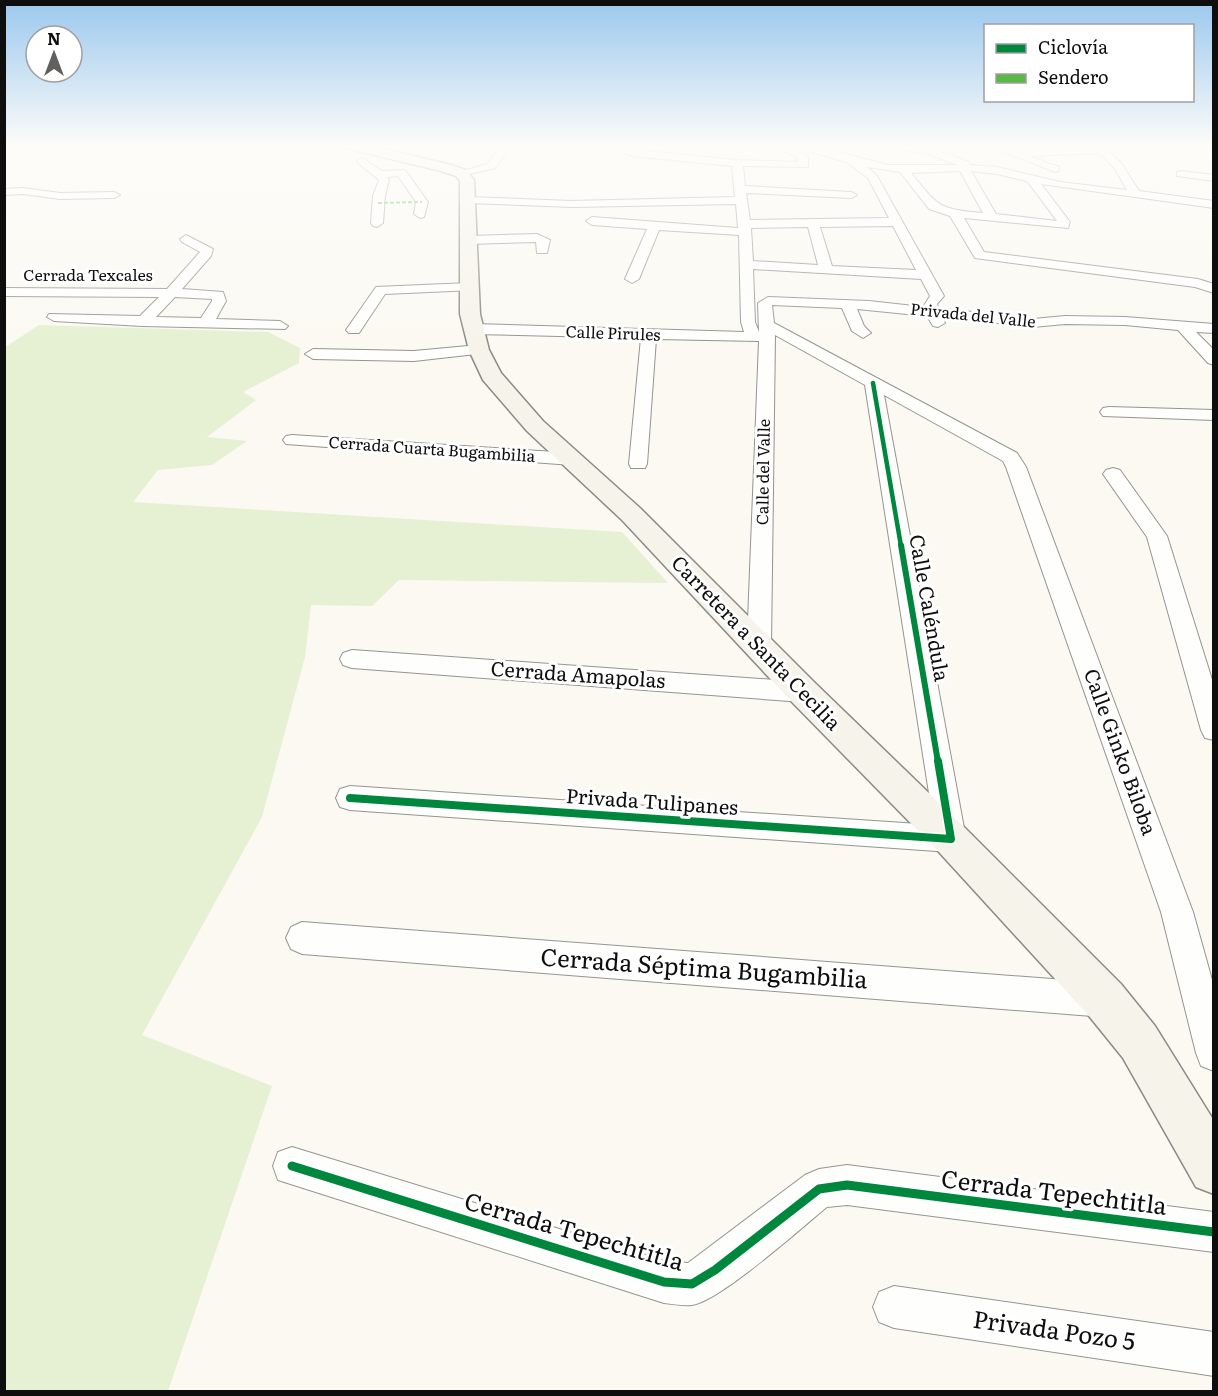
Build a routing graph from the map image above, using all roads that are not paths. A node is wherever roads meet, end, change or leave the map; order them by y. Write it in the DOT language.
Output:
graph roads {
  1 [pos="378,210"];
  2 [pos="421,210"];
  3 [pos="466,210"];
  4 [pos="742,210"];
  5 [pos="889,210"];
  6 [pos="943,210"];
  7 [pos="988,210"];
  8 [pos="1055,210"];
  9 [pos="420,214"];
  10 [pos="956,214"];
  11 [pos="991,217"];
  12 [pos="592,221"];
  13 [pos="895,222"];
  14 [pos="1023,222"];
  15 [pos="377,223"];
  16 [pos="813,223"];
  17 [pos="654,227"];
  18 [pos="744,228"];
  19 [pos="186,239"];
  20 [pos="469,240"];
  21 [pos="542,250"];
  22 [pos="746,265"];
  23 [pos="1056,265"];
  24 [pos="825,269"];
  25 [pos="925,275"];
  26 [pos="632,279"];
  27 [pos="1096,284"];
  28 [pos="468,287"];
  29 [pos="1214,290"];
  30 [pos="4,292"];
  31 [pos="171,294"];
  32 [pos="768,301"];
  33 [pos="848,304"];
  34 [pos="931,310"];
  35 [pos="54,317"];
  36 [pos="1090,321"];
  37 [pos="142,322"];
  38 [pos="206,323"];
  39 [pos="280,326"];
  40 [pos="1182,327"];
  41 [pos="941,328"];
  42 [pos="1214,329"];
  43 [pos="354,330"];
  44 [pos="649,333"];
  45 [pos="762,333"];
  46 [pos="863,333"];
  47 [pos="1101,334"];
  48 [pos="477,339"];
  49 [pos="313,354"];
  50 [pos="1214,360"];
  51 [pos="873,383"];
  52 [pos="1109,411"];
  53 [pos="1214,415"];
  54 [pos="292,440"];
  55 [pos="572,459"];
  56 [pos="638,464"];
  57 [pos="1113,474"];
  58 [pos="759,646"];
  59 [pos="352,659"];
  60 [pos="803,692"];
  61 [pos="1214,730"];
  62 [pos="350,798"];
  63 [pos="951,839"];
  64 [pos="302,938"];
  65 [pos="1105,1000"];
  66 [pos="1214,1053"];
  67 [pos="292,1166"];
  68 [pos="1213,1168"];
  69 [pos="1214,1232"];
  70 [pos="894,1307"];
  71 [pos="1214,1354"];
  1 -- 15 [label="street"];
  2 -- 9 [label="street"];
  3 -- 20 [label="main road, Carretera a Santa Cecilia"];
  4 -- 18 [label="street"];
  5 -- 13 [label="street"];
  6 -- 10 [label="street"];
  7 -- 11 [label="street"];
  8 -- 14 [label="street"];
  10 -- 11 [label="street"];
  10 -- 23 [label="street"];
  11 -- 14 [label="street"];
  12 -- 17 [label="street"];
  13 -- 16 [label="street"];
  13 -- 25 [label="street"];
  14 -- 23 [label="street"];
  16 -- 18 [label="street"];
  16 -- 24 [label="street"];
  17 -- 18 [label="street"];
  17 -- 26 [label="street"];
  18 -- 22 [label="street"];
  19 -- 31 [label="street, Cerrada Texcales"];
  20 -- 21 [label="street"];
  20 -- 28 [label="main road, Carretera a Santa Cecilia"];
  22 -- 24 [label="street"];
  22 -- 45 [label="street"];
  23 -- 27 [label="street"];
  23 -- 29 [label="street"];
  24 -- 25 [label="street"];
  25 -- 34 [label="street"];
  28 -- 43 [label="street"];
  28 -- 48 [label="main road, Carretera a Santa Cecilia"];
  30 -- 31 [label="street, Cerrada Texcales"];
  31 -- 37 [label="street, Cerrada Texcales"];
  31 -- 38 [label="street, Cerrada Texcales"];
  32 -- 33 [label="street, Privada del Valle"];
  32 -- 45 [label="street, Calle del Valle"];
  33 -- 34 [label="street, Privada del Valle"];
  33 -- 46 [label="street"];
  34 -- 36 [label="street, Privada del Valle"];
  34 -- 41 [label="street"];
  35 -- 37 [label="street"];
  36 -- 40 [label="street, Privada del Valle"];
  36 -- 47 [label="street"];
  37 -- 38 [label="street"];
  38 -- 39 [label="street"];
  40 -- 42 [label="street, Privada del Valle"];
  40 -- 50 [label="street"];
  44 -- 45 [label="street, Calle Pirules"];
  44 -- 48 [label="street, Calle Pirules"];
  44 -- 56 [label="street"];
  45 -- 51 [label="street"];
  45 -- 58 [label="street, Calle del Valle"];
  48 -- 49 [label="street, Calle Pirules"];
  48 -- 55 [label="main road, Carretera a Santa Cecilia"];
  51 -- 63 [label="street, Calle Caléndula"];
  51 -- 66 [label="street, Calle Ginko Biloba"];
  52 -- 53 [label="street"];
  54 -- 55 [label="street, Cerrada Cuarta Bugambilia"];
  55 -- 58 [label="main road, Carretera a Santa Cecilia"];
  57 -- 61 [label="street"];
  58 -- 60 [label="main road, Carretera a Santa Cecilia"];
  59 -- 60 [label="street, Cerrada Amapolas"];
  60 -- 63 [label="main road, Carretera a Santa Cecilia"];
  62 -- 63 [label="street, Privada Tulipanes"];
  63 -- 65 [label="main road, Carretera a Santa Cecilia"];
  64 -- 65 [label="street, Cerrada Séptima Bugambilia"];
  65 -- 68 [label="main road, Carretera a Santa Cecilia"];
  67 -- 69 [label="street, Cerrada Tepechtitla"];
  70 -- 71 [label="street, Privada Pozo 5"];
}
